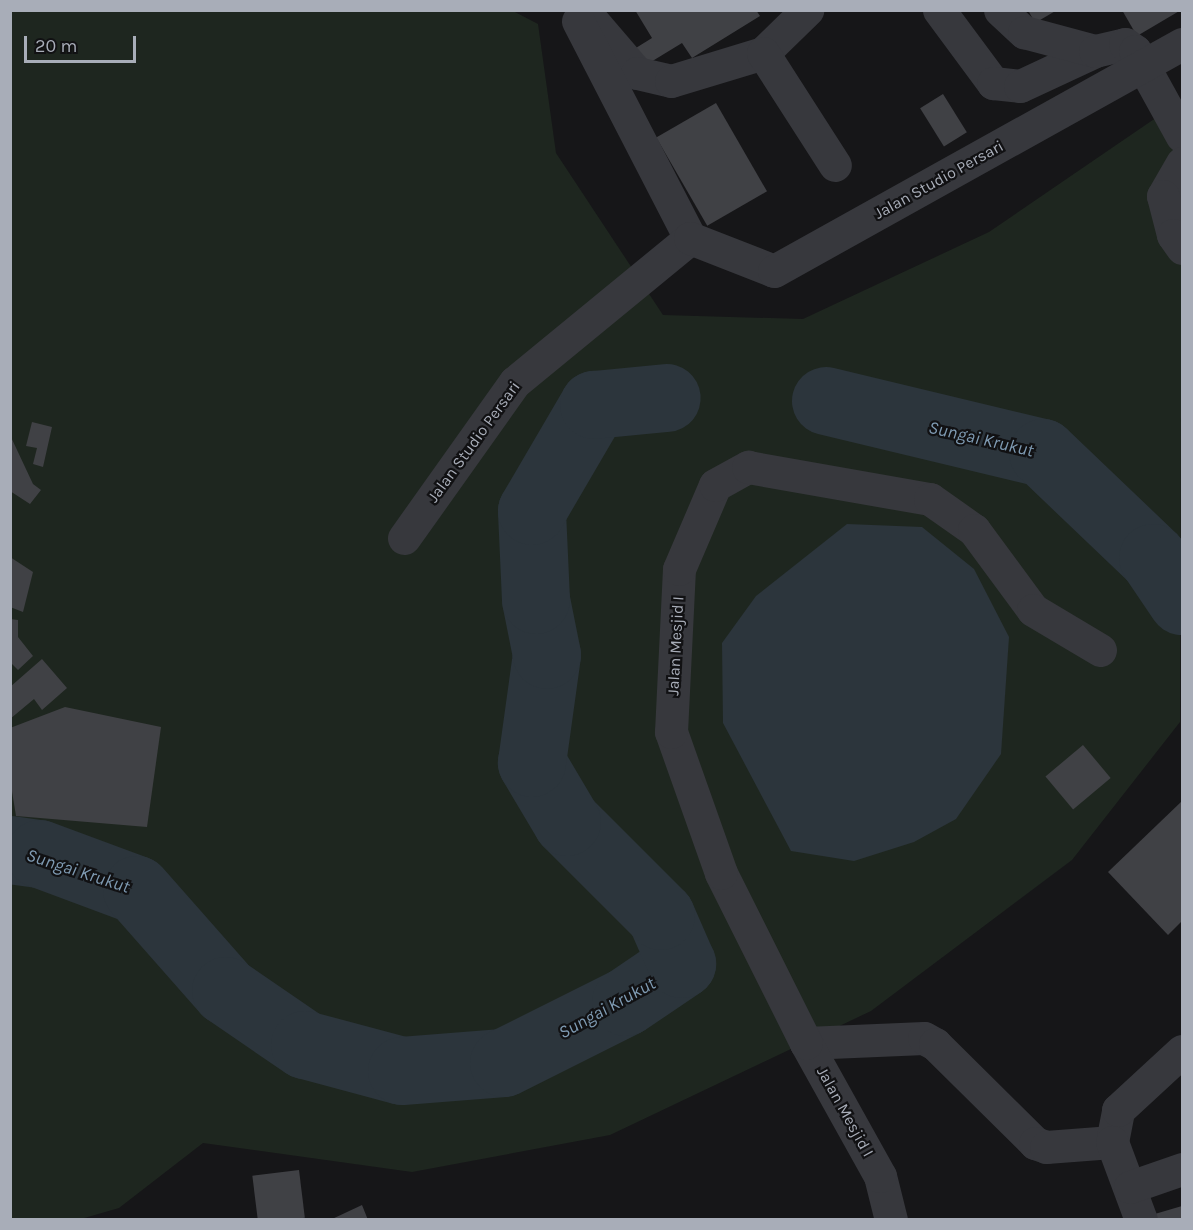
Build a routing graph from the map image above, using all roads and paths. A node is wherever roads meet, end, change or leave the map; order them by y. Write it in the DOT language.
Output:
graph roads {
  1 [pos="573,10"];
  2 [pos="583,10"];
  3 [pos="807,10"];
  4 [pos="939,10"];
  5 [pos="1000,10"];
  6 [pos="1182,44"];
  7 [pos="1095,51"];
  8 [pos="763,53"];
  9 [pos="1145,67"];
  10 [pos="1182,136"];
  11 [pos="1182,163"];
  12 [pos="835,165"];
  13 [pos="690,238"];
  14 [pos="1182,248"];
  15 [pos="404,538"];
  16 [pos="1100,650"];
  17 [pos="806,1043"];
  18 [pos="1182,1051"];
  19 [pos="1112,1142"];
  20 [pos="1182,1170"];
  21 [pos="1130,1187"];
  22 [pos="891,1220"];
  23 [pos="1141,1220"];
  1 -- 13 [label="street"];
  2 -- 8 [label="street"];
  3 -- 8 [label="street"];
  4 -- 7 [label="street"];
  5 -- 7 [label="street"];
  6 -- 9 [label="street, Jalan Studio Persari"];
  7 -- 9 [label="street"];
  8 -- 12 [label="street"];
  9 -- 10 [label="street"];
  9 -- 13 [label="street, Jalan Studio Persari"];
  11 -- 14 [label="street"];
  13 -- 15 [label="street, Jalan Studio Persari"];
  16 -- 17 [label="street, Jalan Mesjid I"];
  17 -- 19 [label="street"];
  17 -- 22 [label="street, Jalan Mesjid I"];
  18 -- 19 [label="street"];
  19 -- 21 [label="street"];
  20 -- 21 [label="street"];
  21 -- 23 [label="street"];
}
